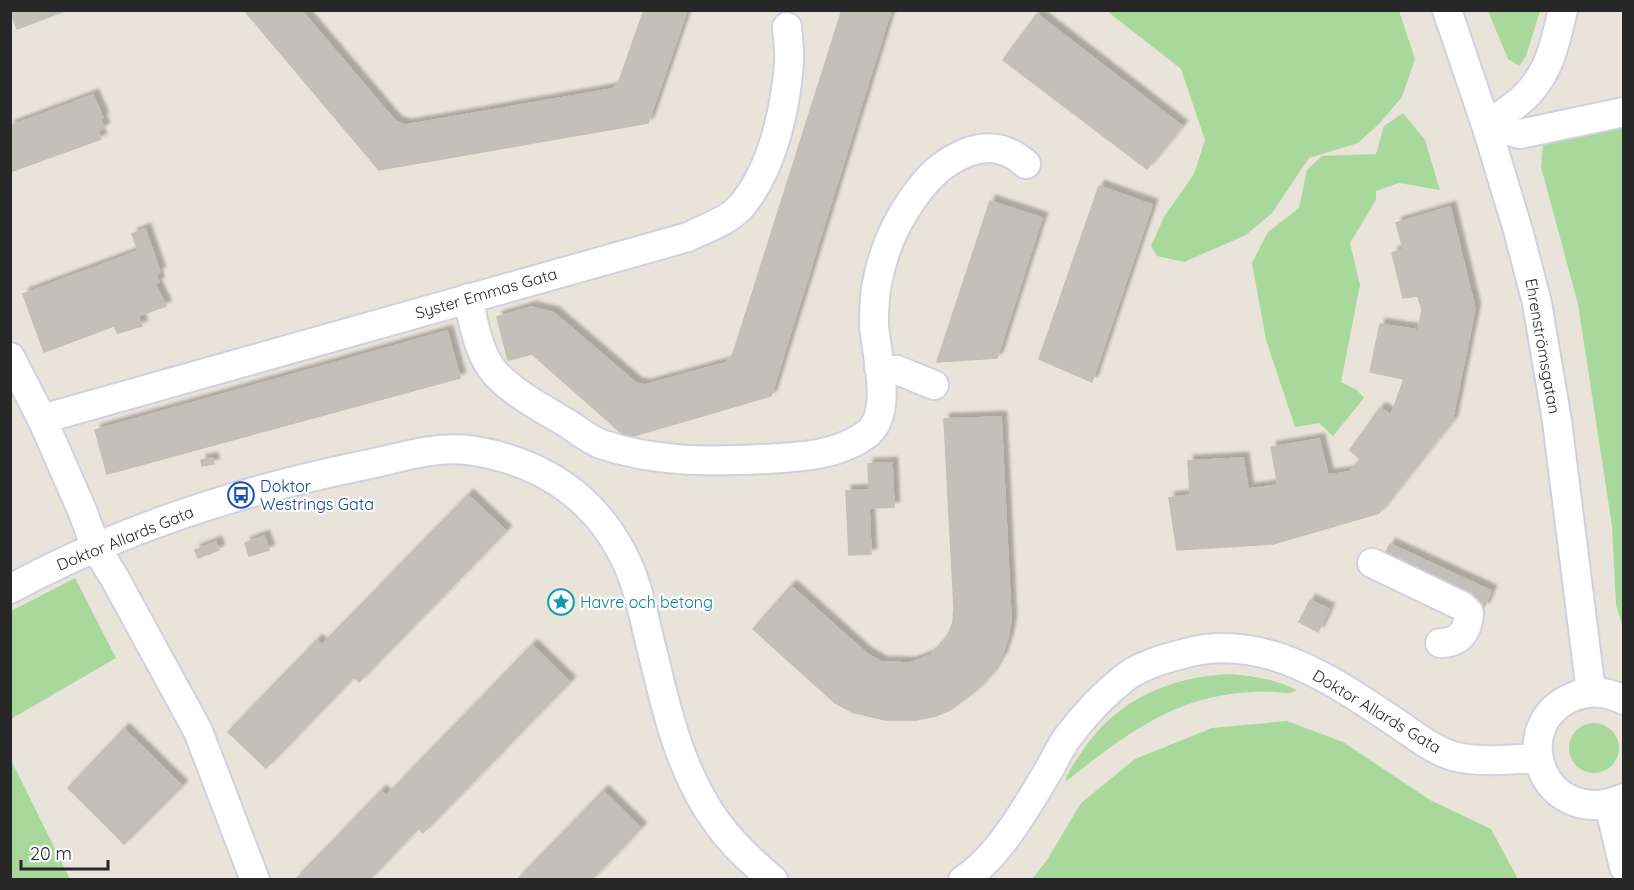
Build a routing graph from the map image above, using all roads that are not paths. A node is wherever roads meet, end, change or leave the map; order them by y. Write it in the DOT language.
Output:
graph roads {
  1 [pos="1447,10"];
  2 [pos="1563,10"];
  3 [pos="788,27"];
  4 [pos="1623,112"];
  5 [pos="1486,125"];
  6 [pos="1026,164"];
  7 [pos="468,298"];
  8 [pos="10,357"];
  9 [pos="879,368"];
  10 [pos="934,385"];
  11 [pos="42,419"];
  12 [pos="96,548"];
  13 [pos="1372,563"];
  14 [pos="10,589"];
  15 [pos="1440,643"];
  16 [pos="1591,692"];
  17 [pos="1623,700"];
  18 [pos="1539,758"];
  19 [pos="1616,801"];
  20 [pos="1623,867"];
  21 [pos="255,879"];
  22 [pos="773,879"];
  23 [pos="963,879"];
  1 -- 5 [label="street, Ehrenströmsgatan"];
  2 -- 5 [label="street"];
  3 -- 7 [label="street, Syster Emmas Gata"];
  4 -- 5 [label="street"];
  5 -- 16 [label="street, Ehrenströmsgatan"];
  6 -- 9 [label="street"];
  7 -- 9 [label="street"];
  7 -- 11 [label="street, Syster Emmas Gata"];
  8 -- 11 [label="street"];
  9 -- 10 [label="street"];
  11 -- 12 [label="street"];
  12 -- 14 [label="street, Doktor Allards Gata"];
  12 -- 21 [label="street"];
  12 -- 22 [label="street, Doktor Allards Gata"];
  13 -- 15 [label="street"];
  16 -- 17 [label="street"];
  16 -- 18 [label="street"];
  18 -- 19 [label="street"];
  18 -- 23 [label="street, Doktor Allards Gata"];
  19 -- 20 [label="street"];
}
